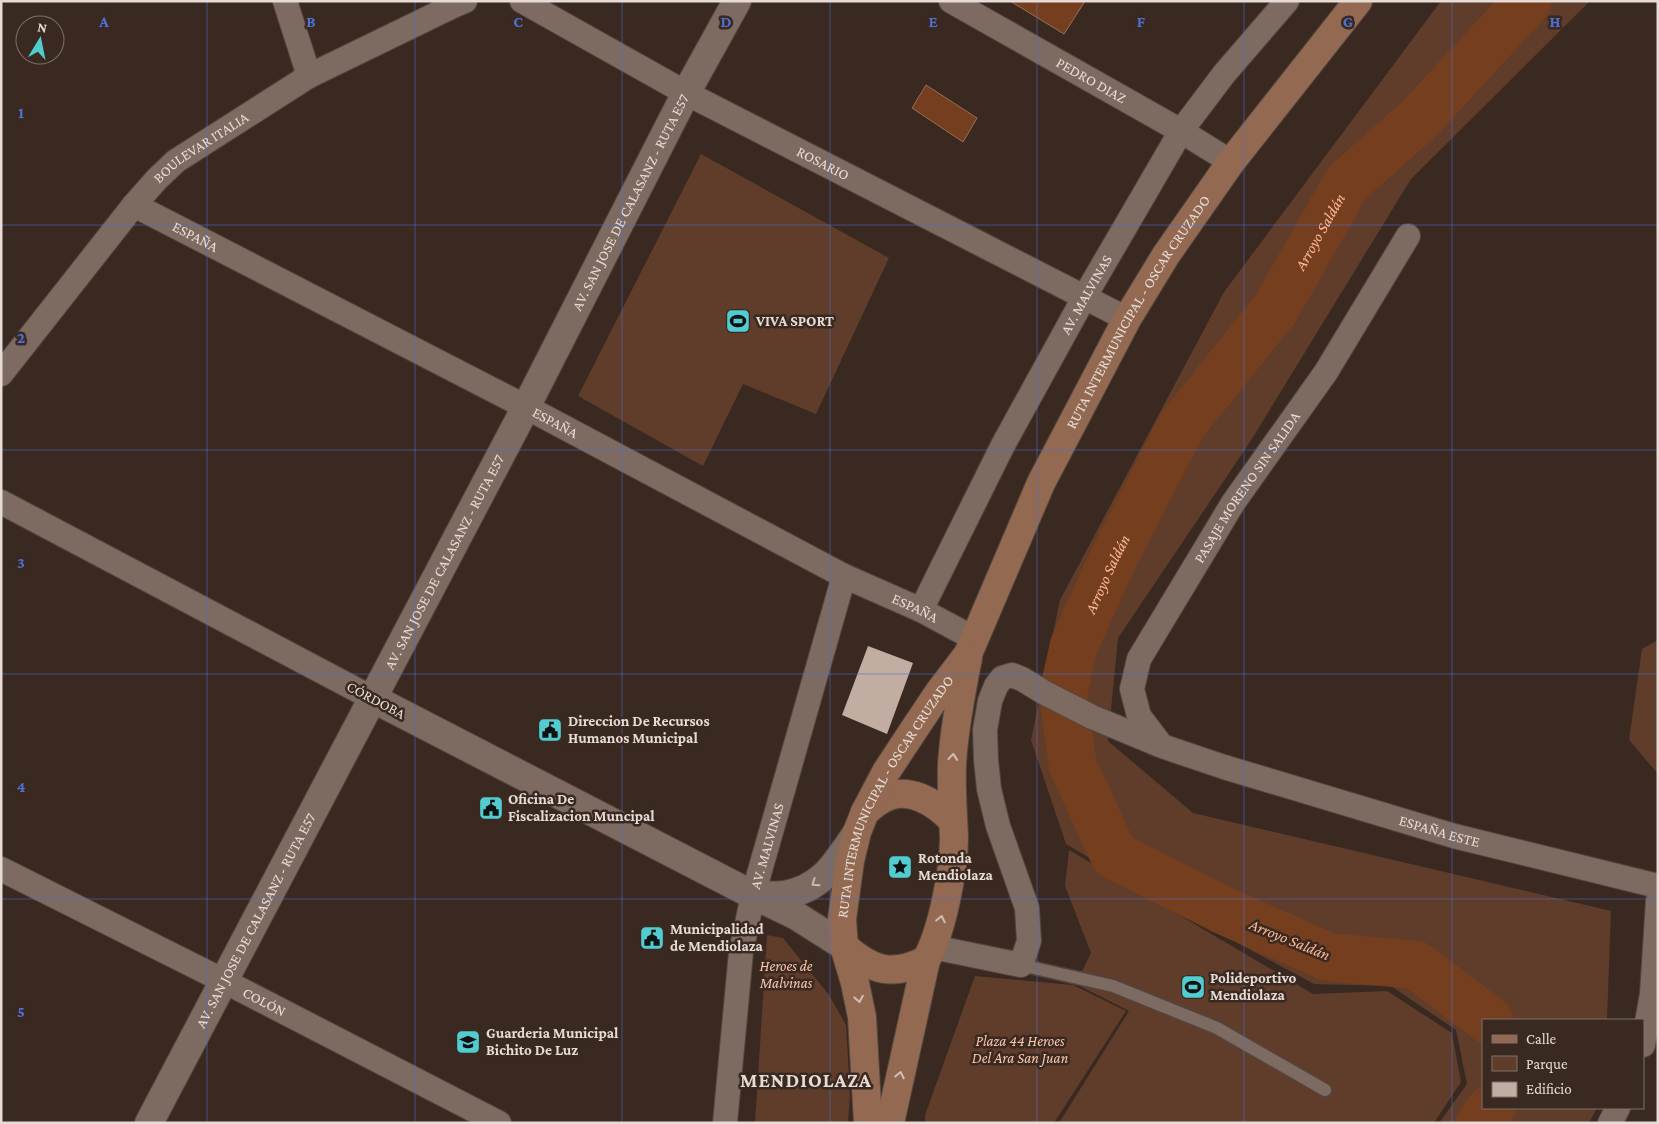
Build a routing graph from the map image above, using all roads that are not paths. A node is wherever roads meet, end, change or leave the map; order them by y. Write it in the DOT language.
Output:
graph roads {
  1 [pos="285,1"];
  2 [pos="465,1"];
  3 [pos="522,1"];
  4 [pos="737,1"];
  5 [pos="951,1"];
  6 [pos="1287,1"];
  7 [pos="1358,1"];
  8 [pos="309,76"];
  9 [pos="686,93"];
  10 [pos="1181,131"];
  11 [pos="1231,162"];
  12 [pos="134,205"];
  13 [pos="1408,236"];
  14 [pos="1085,296"];
  15 [pos="1127,319"];
  16 [pos="1,374"];
  17 [pos="526,407"];
  18 [pos="1,502"];
  19 [pos="844,576"];
  20 [pos="921,610"];
  21 [pos="972,646"];
  22 [pos="372,698"];
  23 [pos="1162,746"];
  24 [pos="861,822"];
  25 [pos="953,822"];
  26 [pos="1,869"];
  27 [pos="1658,886"];
  28 [pos="753,895"];
  29 [pos="1658,901"];
  30 [pos="844,946"];
  31 [pos="930,953"];
  32 [pos="1021,965"];
  33 [pos="224,980"];
  34 [pos="1644,1039"];
  35 [pos="1325,1090"];
  36 [pos="1617,1109"];
  37 [pos="149,1123"];
  38 [pos="499,1123"];
  39 [pos="725,1123"];
  40 [pos="868,1123"];
  41 [pos="890,1123"];
  42 [pos="1610,1123"];
  1 -- 8 [label="street"];
  2 -- 8 [label="street, BOULEVAR ITALIA"];
  3 -- 9 [label="street, ROSARIO"];
  4 -- 9 [label="street, AV. SAN JOSE DE CALASANZ - RUTA E57"];
  5 -- 10 [label="street, PEDRO DIAZ"];
  6 -- 10 [label="street, AV. MALVINAS"];
  7 -- 11 [label="main road, RUTA INTERMUNICIPAL - OSCAR CRUZADO"];
  8 -- 12 [label="street, BOULEVAR ITALIA"];
  9 -- 14 [label="street, ROSARIO"];
  9 -- 17 [label="street, AV. SAN JOSE DE CALASANZ - RUTA E57"];
  10 -- 11 [label="street, PEDRO DIAZ"];
  10 -- 14 [label="street, AV. MALVINAS"];
  11 -- 15 [label="main road, RUTA INTERMUNICIPAL - OSCAR CRUZADO"];
  12 -- 16 [label="street, BOULEVAR ITALIA"];
  12 -- 17 [label="street, ESPAÑA"];
  13 -- 23 [label="street, PASAJE MORENO SIN SALIDA"];
  14 -- 15 [label="street, ROSARIO"];
  14 -- 20 [label="street, AV. MALVINAS"];
  15 -- 21 [label="main road, RUTA INTERMUNICIPAL - OSCAR CRUZADO"];
  17 -- 19 [label="street, ESPAÑA"];
  17 -- 22 [label="street, AV. SAN JOSE DE CALASANZ - RUTA E57"];
  18 -- 22 [label="street, CÓRDOBA"];
  19 -- 20 [label="street, ESPAÑA"];
  19 -- 28 [label="street, AV. MALVINAS"];
  20 -- 21 [label="street, ESPAÑA"];
  21 -- 24 [label="main road, RUTA INTERMUNICIPAL - OSCAR CRUZADO"];
  25 -- 21 [label="main road, RUTA INTERMUNICIPAL - OSCAR CRUZADO, one-way"];
  22 -- 28 [label="street, CÓRDOBA"];
  22 -- 33 [label="street, AV. SAN JOSE DE CALASANZ - RUTA E57"];
  23 -- 27 [label="street, ESPAÑA ESTE"];
  23 -- 32 [label="street, ESPAÑA ESTE"];
  24 -- 25 [label="main road"];
  24 -- 28 [label="street, one-way"];
  24 -- 30 [label="main road, RUTA INTERMUNICIPAL - OSCAR CRUZADO"];
  31 -- 25 [label="main road, RUTA INTERMUNICIPAL - OSCAR CRUZADO, one-way"];
  26 -- 33 [label="street, COLÓN"];
  28 -- 30 [label="street, CÓRDOBA"];
  28 -- 39 [label="street, AV. MALVINAS"];
  29 -- 34 [label="street"];
  30 -- 31 [label="main road"];
  30 -- 40 [label="main road, RUTA INTERMUNICIPAL - OSCAR CRUZADO, one-way"];
  31 -- 32 [label="street"];
  41 -- 31 [label="main road, RUTA INTERMUNICIPAL - OSCAR CRUZADO, one-way"];
  32 -- 35 [label="lane"];
  33 -- 37 [label="street, AV. SAN JOSE DE CALASANZ - RUTA E57"];
  33 -- 38 [label="street, COLÓN"];
  36 -- 42 [label="street"];
}
